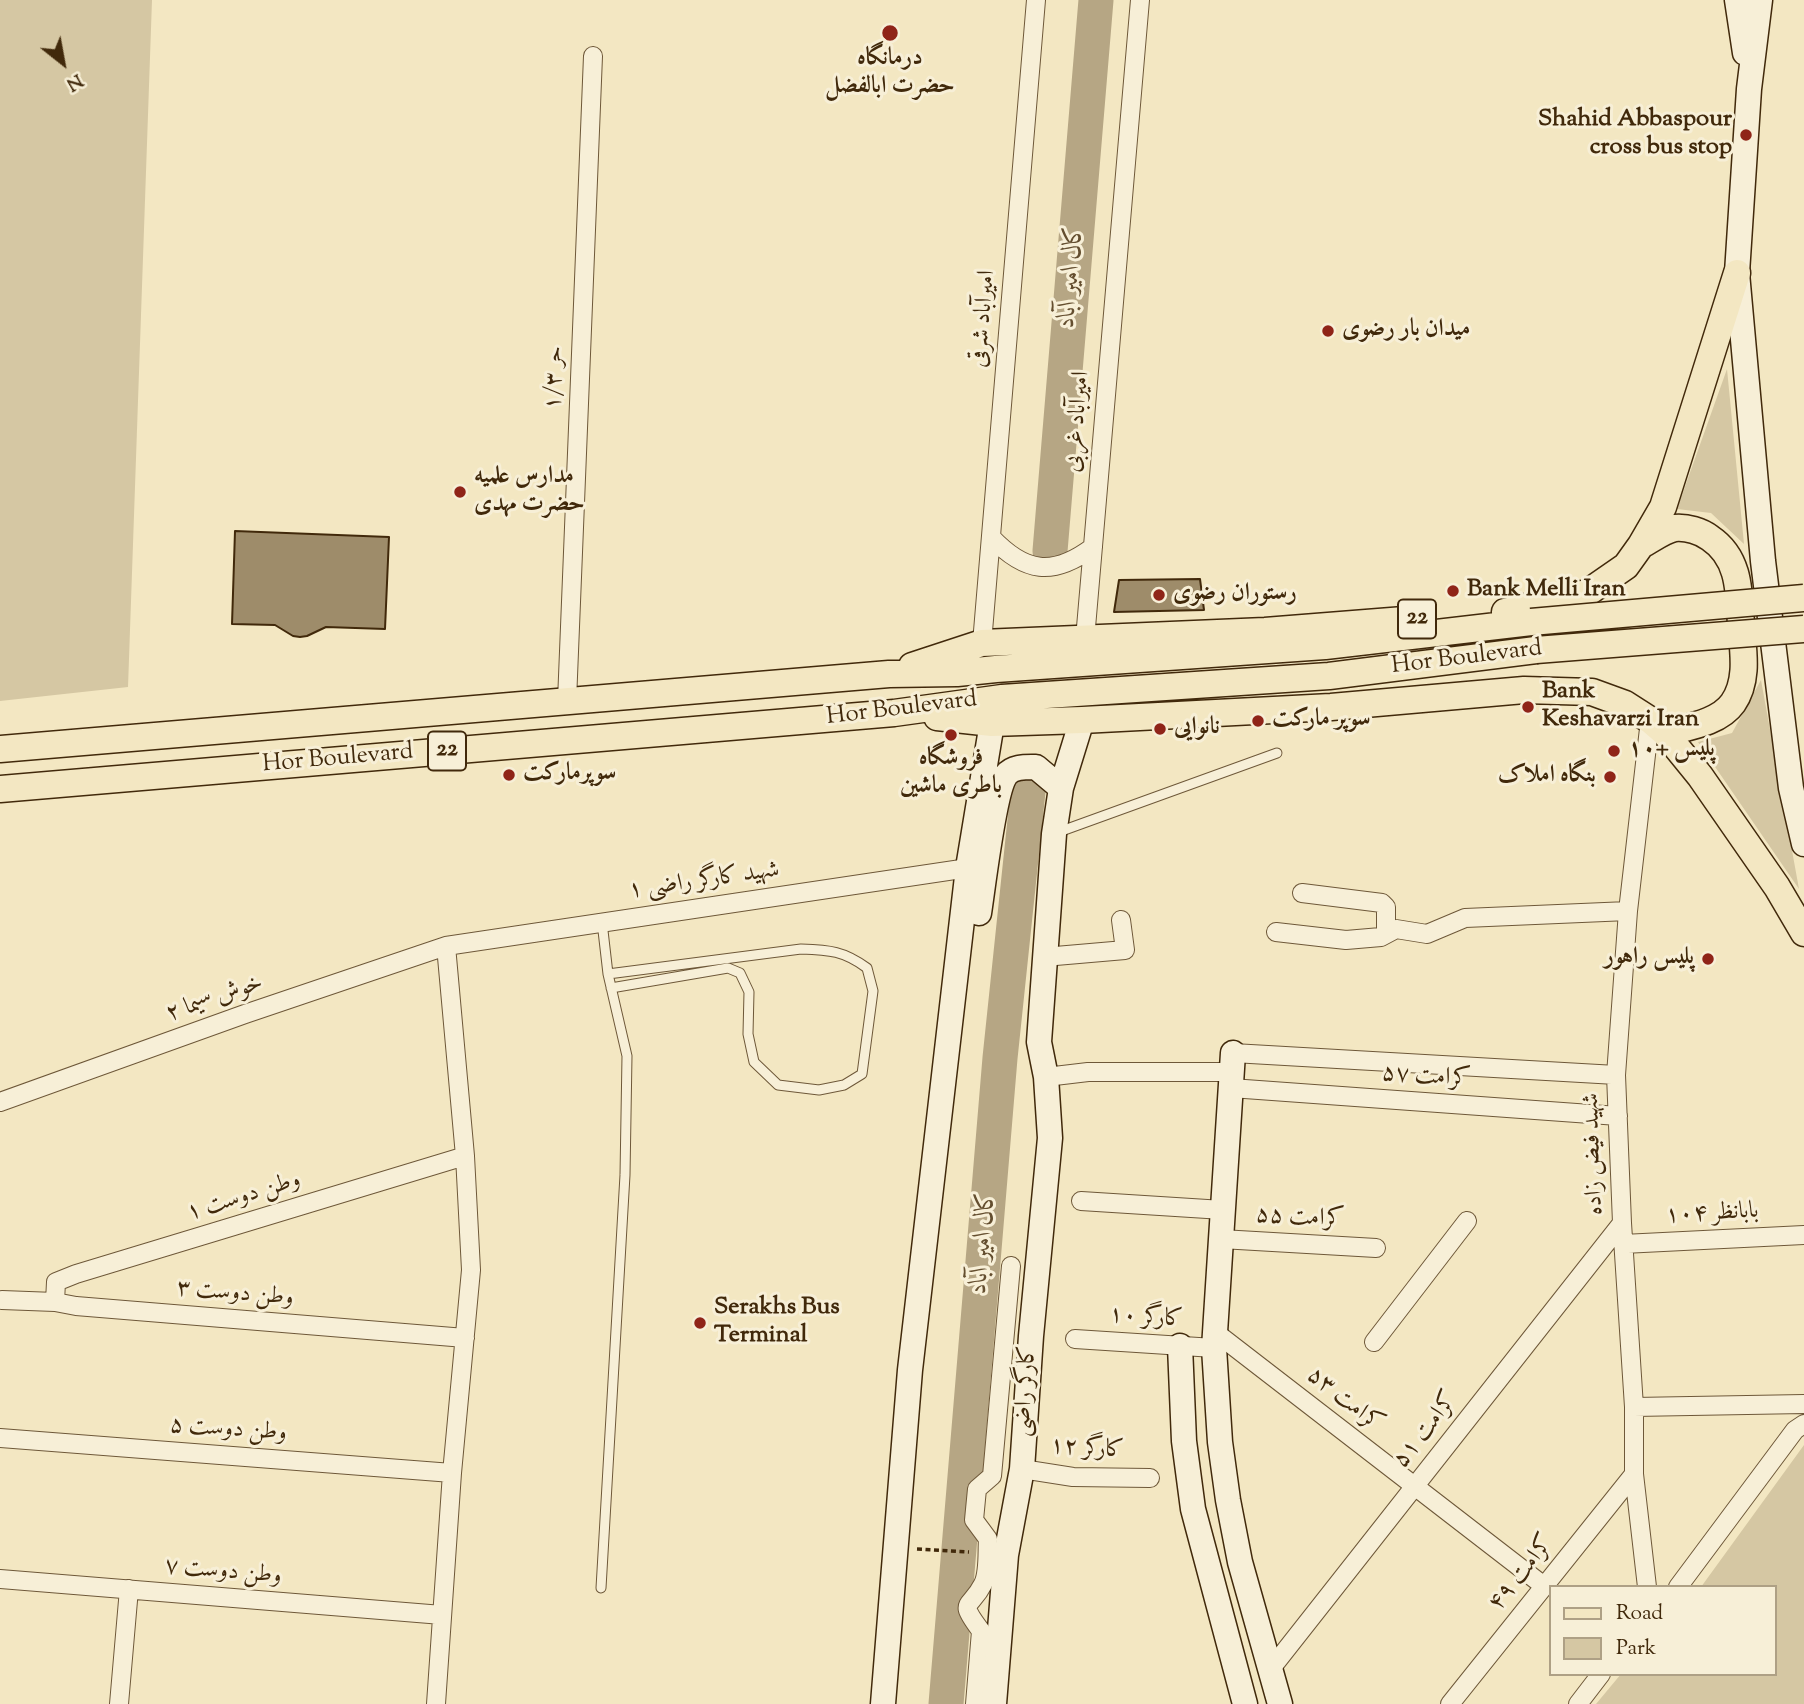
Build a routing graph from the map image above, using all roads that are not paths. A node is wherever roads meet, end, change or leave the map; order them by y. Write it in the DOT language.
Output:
graph roads {
  1 [pos="1036,0"];
  2 [pos="1140,0"];
  3 [pos="1737,0"];
  4 [pos="1760,0"];
  5 [pos="593,56"];
  6 [pos="1749,89"];
  7 [pos="1737,273"];
  8 [pos="991,537"];
  9 [pos="1641,545"];
  10 [pos="1093,547"];
  11 [pos="1804,598"];
  12 [pos="1804,629"];
  13 [pos="1085,639"];
  14 [pos="982,643"];
  15 [pos="889,674"];
  16 [pos="567,701"];
  17 [pos="894,713"];
  18 [pos="1082,720"];
  19 [pos="992,723"];
  20 [pos="1658,726"];
  21 [pos="0,748"];
  22 [pos="1278,753"];
  23 [pos="1061,788"];
  24 [pos="0,789"];
  25 [pos="1054,834"];
  26 [pos="1804,844"];
  27 [pos="968,867"];
  28 [pos="1302,893"];
  29 [pos="1628,911"];
  30 [pos="1121,920"];
  31 [pos="602,922"];
  32 [pos="1276,932"];
  33 [pos="1804,933"];
  34 [pos="1385,934"];
  35 [pos="446,946"];
  36 [pos="1044,957"];
  37 [pos="608,974"];
  38 [pos="611,988"];
  39 [pos="951,1005"];
  40 [pos="1232,1071"];
  41 [pos="1616,1075"];
  42 [pos="1046,1077"];
  43 [pos="0,1102"];
  44 [pos="1618,1116"];
  45 [pos="465,1156"];
  46 [pos="1081,1201"];
  47 [pos="1223,1210"];
  48 [pos="1466,1221"];
  49 [pos="1622,1223"];
  50 [pos="1804,1236"];
  51 [pos="1221,1239"];
  52 [pos="1623,1244"];
  53 [pos="1376,1248"];
  54 [pos="1011,1266"];
  55 [pos="2,1300"];
  56 [pos="55,1302"];
  57 [pos="465,1338"];
  58 [pos="1074,1339"];
  59 [pos="1214,1340"];
  60 [pos="1374,1342"];
  61 [pos="1180,1346"];
  62 [pos="1804,1404"];
  63 [pos="1634,1407"];
  64 [pos="1804,1424"];
  65 [pos="0,1438"];
  66 [pos="1021,1469"];
  67 [pos="452,1473"];
  68 [pos="1634,1474"];
  69 [pos="1150,1478"];
  70 [pos="1415,1486"];
  71 [pos="0,1579"];
  72 [pos="1647,1585"];
  73 [pos="1679,1585"];
  74 [pos="1544,1586"];
  75 [pos="601,1588"];
  76 [pos="129,1589"];
  77 [pos="442,1615"];
  78 [pos="1270,1670"];
  79 [pos="1599,1676"];
  80 [pos="1244,1703"];
  81 [pos="119,1704"];
  82 [pos="436,1704"];
  83 [pos="883,1704"];
  84 [pos="975,1704"];
  85 [pos="994,1704"];
  86 [pos="1280,1704"];
  87 [pos="1450,1704"];
  88 [pos="1578,1704"];
  1 -- 8 [label="street, امیرآباد شرقی"];
  2 -- 10 [label="street, امیرآباد غربی"];
  3 -- 6 [label="street"];
  4 -- 6 [label="street"];
  5 -- 16 [label="street, حر ۱/۳"];
  6 -- 7 [label="street"];
  7 -- 9 [label="main road, 22"];
  7 -- 26 [label="street"];
  8 -- 10 [label="street"];
  8 -- 14 [label="street, امیرآباد شرقی"];
  9 -- 13 [label="main road, 22"];
  9 -- 20 [label="main road"];
  10 -- 13 [label="street, امیرآباد غربی"];
  11 -- 15 [label="main road, Hor Boulevard, bridge"];
  12 -- 17 [label="main road, Hor Boulevard, bridge"];
  13 -- 14 [label="main road, 22"];
  14 -- 15 [label="main road, 22"];
  15 -- 16 [label="main road, Hor Boulevard / 22"];
  16 -- 21 [label="main road, Hor Boulevard / 22"];
  17 -- 19 [label="main road, 22"];
  17 -- 24 [label="main road, Hor Boulevard / 22"];
  18 -- 19 [label="main road, 22"];
  18 -- 20 [label="main road, 22"];
  18 -- 23 [label="street, کارگر راضی"];
  19 -- 27 [label="street"];
  20 -- 29 [label="street, شهید فیض زاده"];
  20 -- 33 [label="main road, 22"];
  22 -- 25 [label="lane"];
  23 -- 25 [label="street, کارگر راضی"];
  23 -- 39 [label="street"];
  25 -- 36 [label="street, کارگر راضی"];
  27 -- 31 [label="street, شهید کارگر راضی ۱"];
  27 -- 39 [label="street"];
  28 -- 34 [label="street"];
  29 -- 34 [label="street"];
  29 -- 41 [label="street, شهید فیض زاده"];
  30 -- 36 [label="street"];
  31 -- 35 [label="street, شهید کارگر راضی ۱"];
  31 -- 37 [label="lane"];
  32 -- 34 [label="street"];
  35 -- 43 [label="street, خوش سیما ۲"];
  35 -- 45 [label="street"];
  36 -- 42 [label="street, کارگر راضی"];
  37 -- 38 [label="lane"];
  37 -- 38 [label="lane"];
  38 -- 75 [label="lane"];
  39 -- 83 [label="street"];
  40 -- 41 [label="street"];
  40 -- 42 [label="street"];
  40 -- 44 [label="street, کرامت ۵۷"];
  40 -- 47 [label="street"];
  41 -- 44 [label="street, شهید فیض زاده"];
  42 -- 66 [label="street, کارگر راضی"];
  44 -- 49 [label="street, شهید فیض زاده"];
  45 -- 56 [label="street, وطن دوست ۱"];
  45 -- 57 [label="street"];
  46 -- 47 [label="street"];
  47 -- 51 [label="street"];
  48 -- 60 [label="street"];
  49 -- 52 [label="street, شهید فیض زاده"];
  49 -- 70 [label="street, کرامت ۵۱"];
  50 -- 52 [label="street, بابانظر ۱۰۴"];
  51 -- 53 [label="street, کرامت ۵۵"];
  51 -- 59 [label="street"];
  52 -- 63 [label="street, شهید فیض زاده"];
  54 -- 84 [label="street"];
  55 -- 56 [label="street, وطن دوست ۳"];
  56 -- 57 [label="street, وطن دوست ۳"];
  57 -- 67 [label="street"];
  58 -- 61 [label="street, کارگر ۱۰"];
  59 -- 61 [label="street, کارگر ۱۰"];
  59 -- 70 [label="street, کرامت ۵۳"];
  59 -- 78 [label="street"];
  61 -- 80 [label="street"];
  62 -- 63 [label="street"];
  63 -- 68 [label="street, شهید فیض زاده"];
  64 -- 73 [label="street"];
  65 -- 67 [label="street, وطن دوست ۵"];
  66 -- 69 [label="street, کارگر ۱۲"];
  66 -- 85 [label="street, کارگر راضی"];
  67 -- 77 [label="street"];
  68 -- 72 [label="street, شهید فیض زاده"];
  68 -- 74 [label="street, کرامت ۴۹"];
  70 -- 74 [label="street, کرامت ۵۳"];
  70 -- 78 [label="street, کرامت ۵۱"];
  71 -- 76 [label="street, وطن دوست ۷"];
  74 -- 87 [label="street, کرامت ۴۹"];
  76 -- 77 [label="street, وطن دوست ۷"];
  76 -- 81 [label="street"];
  77 -- 82 [label="street"];
  78 -- 86 [label="street"];
  79 -- 88 [label="street"];
}
